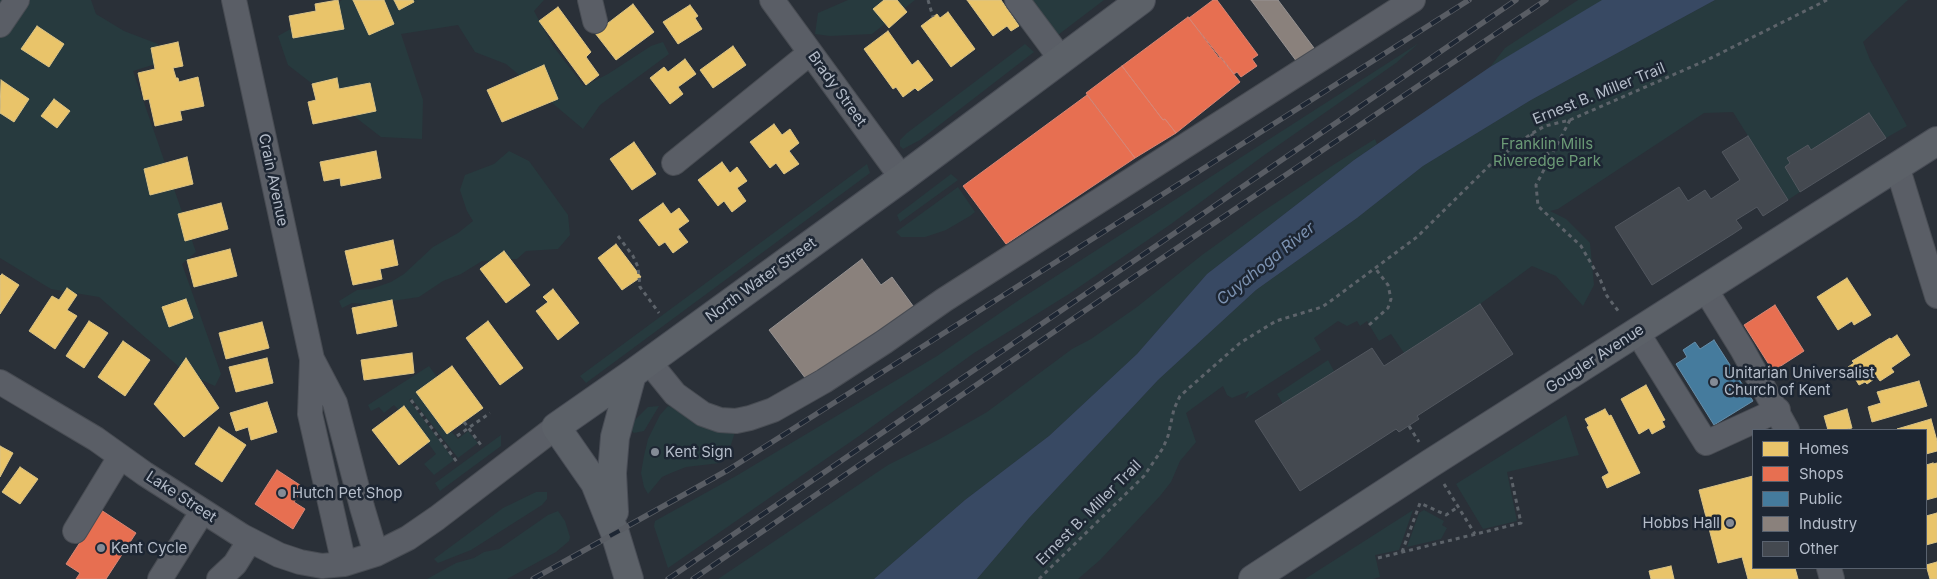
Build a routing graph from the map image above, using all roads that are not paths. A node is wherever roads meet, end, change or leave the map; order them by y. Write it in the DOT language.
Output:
graph roads {
  1 [pos="18,0"];
  2 [pos="234,0"];
  3 [pos="772,0"];
  4 [pos="1017,0"];
  5 [pos="1141,0"];
  6 [pos="1414,0"];
  7 [pos="0,25"];
  8 [pos="810,53"];
  9 [pos="1061,59"];
  10 [pos="1937,141"];
  11 [pos="674,163"];
  12 [pos="1897,166"];
  13 [pos="902,178"];
  14 [pos="1705,289"];
  15 [pos="1937,296"];
  16 [pos="1637,332"];
  17 [pos="312,359"];
  18 [pos="641,368"];
  19 [pos="0,382"];
  20 [pos="1783,420"];
  21 [pos="556,427"];
  22 [pos="1752,429"];
  23 [pos="1753,429"];
  24 [pos="120,457"];
  25 [pos="202,512"];
  26 [pos="76,531"];
  27 [pos="250,540"];
  28 [pos="618,541"];
  29 [pos="376,554"];
  30 [pos="344,564"];
  31 [pos="297,571"];
  32 [pos="160,579"];
  33 [pos="219,579"];
  34 [pos="629,579"];
  35 [pos="1254,579"];
  1 -- 7 [label="street"];
  2 -- 17 [label="street, Crain Avenue"];
  3 -- 8 [label="street, Brady Street"];
  4 -- 9 [label="street"];
  5 -- 9 [label="main road, North Water Street"];
  6 -- 18 [label="street"];
  8 -- 11 [label="street"];
  8 -- 13 [label="street, Brady Street"];
  9 -- 13 [label="main road, North Water Street"];
  10 -- 12 [label="main road, Gougler Avenue"];
  12 -- 14 [label="main road, Gougler Avenue"];
  12 -- 15 [label="street"];
  13 -- 18 [label="main road, North Water Street"];
  14 -- 16 [label="main road, Gougler Avenue"];
  14 -- 20 [label="street"];
  16 -- 22 [label="street"];
  16 -- 35 [label="main road, Gougler Avenue"];
  17 -- 29 [label="street, Crain Avenue"];
  17 -- 30 [label="street, Crain Avenue"];
  18 -- 21 [label="main road, North Water Street"];
  18 -- 28 [label="main road"];
  19 -- 24 [label="street, Lake Street"];
  20 -- 23 [label="street"];
  21 -- 28 [label="main road"];
  21 -- 29 [label="street, North Water Street"];
  24 -- 25 [label="street, Lake Street"];
  24 -- 26 [label="street"];
  25 -- 27 [label="street, Lake Street"];
  25 -- 32 [label="street"];
  27 -- 31 [label="street, Lake Street"];
  27 -- 33 [label="street"];
  28 -- 34 [label="main road"];
  29 -- 30 [label="street, Lake Street"];
  30 -- 31 [label="street, Lake Street"];
}
